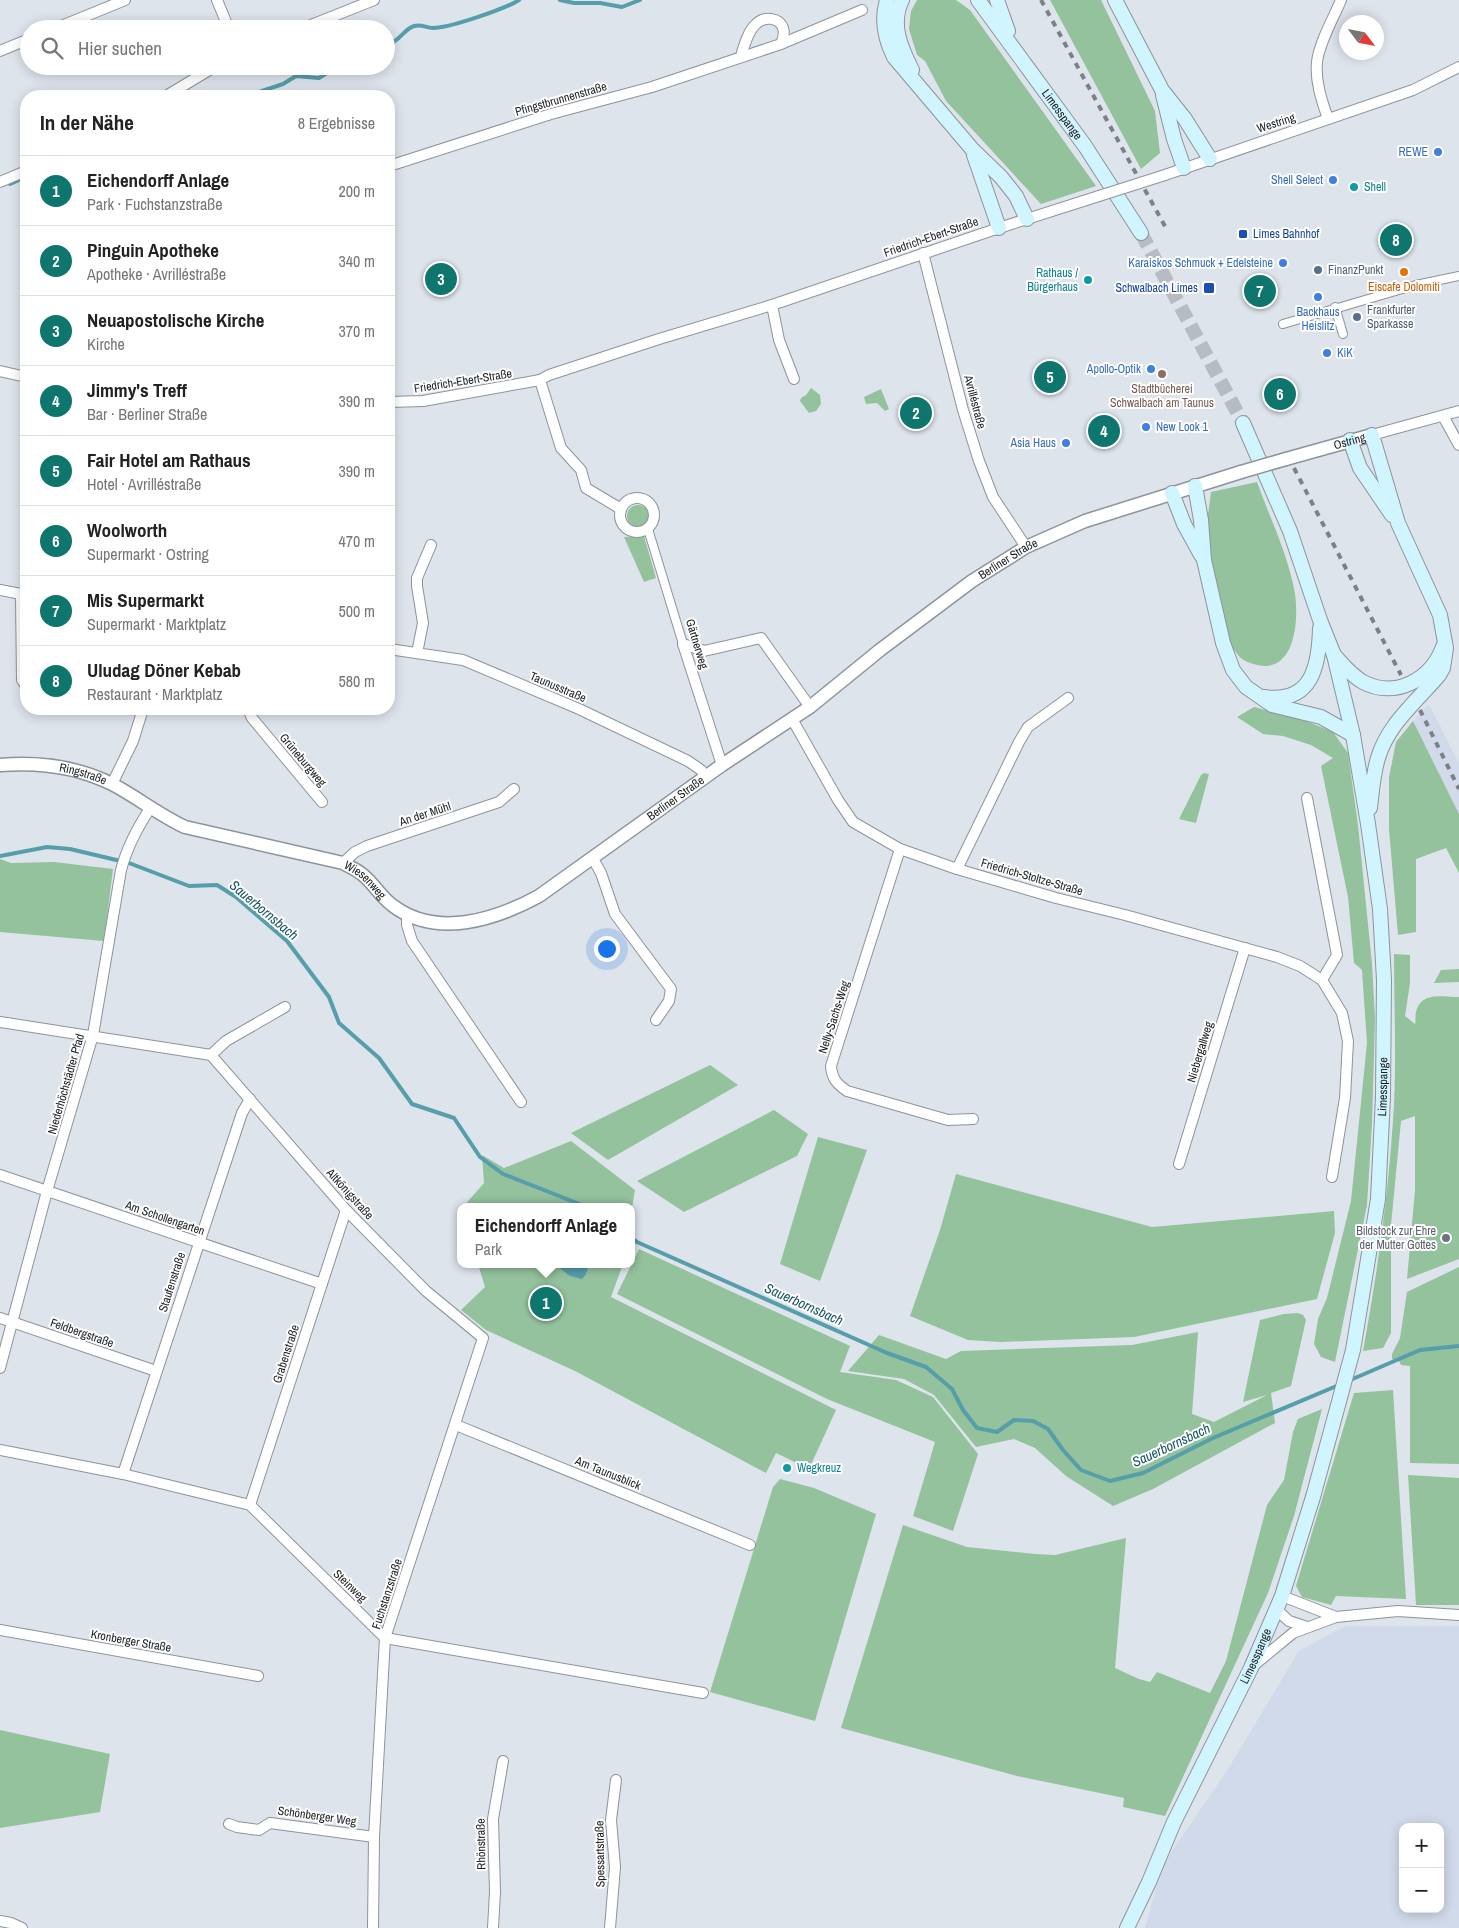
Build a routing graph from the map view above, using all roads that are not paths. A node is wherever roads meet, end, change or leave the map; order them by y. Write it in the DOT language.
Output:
graph roads {
  1 [pos="125,0"];
  2 [pos="217,0"];
  3 [pos="374,0"];
  4 [pos="887,0"];
  5 [pos="902,0"];
  6 [pos="997,0"];
  7 [pos="1115,0"];
  8 [pos="1342,0"];
  9 [pos="978,3"];
  10 [pos="862,10"];
  11 [pos="76,20"];
  12 [pos="225,20"];
  13 [pos="324,20"];
  14 [pos="20,43"];
  15 [pos="781,44"];
  16 [pos="1016,50"];
  17 [pos="0,51"];
  18 [pos="741,56"];
  19 [pos="1459,67"];
  20 [pos="201,75"];
  21 [pos="176,90"];
  22 [pos="1162,90"];
  23 [pos="924,93"];
  24 [pos="1328,119"];
  25 [pos="972,149"];
  26 [pos="1210,159"];
  27 [pos="395,164"];
  28 [pos="1184,168"];
  29 [pos="20,172"];
  30 [pos="1,179"];
  31 [pos="1099,196"];
  32 [pos="1027,219"];
  33 [pos="999,228"];
  34 [pos="1141,233"];
  35 [pos="923,253"];
  36 [pos="1459,276"];
  37 [pos="772,305"];
  38 [pos="1335,308"];
  39 [pos="1282,324"];
  40 [pos="1343,334"];
  41 [pos="0,371"];
  42 [pos="20,376"];
  43 [pos="794,379"];
  44 [pos="540,380"];
  45 [pos="395,402"];
  46 [pos="1459,411"];
  47 [pos="1443,416"];
  48 [pos="1243,423"];
  49 [pos="1372,435"];
  50 [pos="1350,440"];
  51 [pos="1459,446"];
  52 [pos="1241,472"];
  53 [pos="1195,486"];
  54 [pos="1172,493"];
  55 [pos="621,509"];
  56 [pos="1398,523"];
  57 [pos="648,529"];
  58 [pos="430,546"];
  59 [pos="1026,547"];
  60 [pos="1204,560"];
  61 [pos="0,590"];
  62 [pos="20,593"];
  63 [pos="1320,620"];
  64 [pos="1445,640"];
  65 [pos="683,644"];
  66 [pos="395,650"];
  67 [pos="417,653"];
  68 [pos="1334,655"];
  69 [pos="1254,693"];
  70 [pos="1068,698"];
  71 [pos="810,707"];
  72 [pos="141,715"];
  73 [pos="251,715"];
  74 [pos="792,719"];
  75 [pos="1353,735"];
  76 [pos="0,765"];
  77 [pos="722,765"];
  78 [pos="706,777"];
  79 [pos="112,784"];
  80 [pos="514,789"];
  81 [pos="1308,798"];
  82 [pos="322,802"];
  83 [pos="150,808"];
  84 [pos="1368,824"];
  85 [pos="900,849"];
  86 [pos="593,859"];
  87 [pos="343,863"];
  88 [pos="957,868"];
  89 [pos="407,916"];
  90 [pos="1245,948"];
  91 [pos="1322,980"];
  92 [pos="284,1007"];
  93 [pos="656,1020"];
  94 [pos="0,1022"];
  95 [pos="93,1035"];
  96 [pos="210,1055"];
  97 [pos="250,1099"];
  98 [pos="520,1102"];
  99 [pos="973,1119"];
  100 [pos="1179,1164"];
  101 [pos="0,1175"];
  102 [pos="1332,1177"];
  103 [pos="47,1191"];
  104 [pos="346,1210"];
  105 [pos="198,1243"];
  106 [pos="322,1284"];
  107 [pos="0,1318"];
  108 [pos="12,1322"];
  109 [pos="483,1338"];
  110 [pos="0,1368"];
  111 [pos="156,1371"];
  112 [pos="456,1425"];
  113 [pos="0,1450"];
  114 [pos="123,1474"];
  115 [pos="250,1505"];
  116 [pos="750,1546"];
  117 [pos="1282,1596"];
  118 [pos="1277,1610"];
  119 [pos="1459,1615"];
  120 [pos="1336,1617"];
  121 [pos="1306,1627"];
  122 [pos="0,1630"];
  123 [pos="385,1638"];
  124 [pos="1251,1668"];
  125 [pos="258,1676"];
  126 [pos="703,1693"];
  127 [pos="504,1761"];
  128 [pos="616,1780"];
  129 [pos="229,1824"];
  130 [pos="374,1837"];
  131 [pos="1149,1882"];
  132 [pos="0,1921"];
  133 [pos="22,1928"];
  134 [pos="373,1928"];
  135 [pos="493,1928"];
  136 [pos="610,1928"];
  137 [pos="1127,1928"];
  138 [pos="1139,1928"];
  1 -- 11 [label="street"];
  2 -- 12 [label="street"];
  3 -- 13 [label="street"];
  4 -- 23 [label="main road"];
  5 -- 23 [label="main road"];
  6 -- 16 [label="main road"];
  7 -- 22 [label="main road"];
  8 -- 24 [label="street"];
  9 -- 16 [label="main road, Limesspange"];
  10 -- 15 [label="street, Pfingstbrunnenstraße"];
  14 -- 17 [label="street"];
  15 -- 18 [label="street, Pfingstbrunnenstraße"];
  15 -- 18 [label="street"];
  16 -- 34 [label="main road, Limesspange"];
  18 -- 27 [label="street, Pfingstbrunnenstraße"];
  19 -- 24 [label="street, Westring"];
  20 -- 21 [label="street"];
  22 -- 26 [label="main road"];
  22 -- 28 [label="main road"];
  23 -- 25 [label="main road"];
  24 -- 26 [label="street, Westring"];
  25 -- 32 [label="main road"];
  25 -- 33 [label="main road"];
  26 -- 28 [label="street, Westring"];
  28 -- 31 [label="street, Westring, bridge"];
  29 -- 30 [label="street"];
  31 -- 32 [label="street, Friedrich-Ebert-Straße"];
  32 -- 33 [label="street, Friedrich-Ebert-Straße"];
  33 -- 35 [label="street, Friedrich-Ebert-Straße"];
  35 -- 37 [label="street, Friedrich-Ebert-Straße"];
  35 -- 59 [label="street, Avrilléstraße"];
  36 -- 38 [label="street"];
  37 -- 43 [label="street"];
  37 -- 44 [label="street, Friedrich-Ebert-Straße"];
  38 -- 39 [label="street"];
  38 -- 40 [label="street"];
  41 -- 42 [label="street"];
  44 -- 45 [label="street, Friedrich-Ebert-Straße"];
  44 -- 55 [label="street"];
  46 -- 47 [label="street, Ostring"];
  47 -- 49 [label="street, Ostring"];
  47 -- 51 [label="street"];
  48 -- 63 [label="main road"];
  49 -- 50 [label="street, Ostring"];
  49 -- 56 [label="main road"];
  50 -- 52 [label="street, Ostring, bridge"];
  50 -- 56 [label="main road"];
  52 -- 53 [label="street, Berliner Straße"];
  53 -- 54 [label="street, Berliner Straße"];
  53 -- 60 [label="main road"];
  54 -- 59 [label="street, Berliner Straße"];
  54 -- 60 [label="main road"];
  55 -- 57 [label="street"];
  55 -- 57 [label="street"];
  56 -- 64 [label="main road"];
  57 -- 65 [label="street, Gärtnerweg"];
  58 -- 67 [label="street"];
  59 -- 71 [label="street, Berliner Straße"];
  60 -- 69 [label="main road"];
  61 -- 62 [label="street"];
  63 -- 68 [label="main road"];
  63 -- 69 [label="main road"];
  64 -- 68 [label="main road"];
  64 -- 84 [label="main road"];
  65 -- 71 [label="street"];
  65 -- 77 [label="street, Gärtnerweg"];
  66 -- 67 [label="street, Taunusstraße"];
  67 -- 78 [label="street, Taunusstraße"];
  68 -- 75 [label="main road"];
  69 -- 75 [label="main road"];
  70 -- 88 [label="street"];
  71 -- 74 [label="street, Berliner Straße"];
  72 -- 79 [label="street, Ringstraße"];
  73 -- 82 [label="street, Grüneburgweg"];
  74 -- 77 [label="street, Berliner Straße"];
  74 -- 85 [label="street, Friedrich-Stoltze-Straße"];
  75 -- 84 [label="main road"];
  76 -- 79 [label="street, Ringstraße"];
  77 -- 78 [label="street, Berliner Straße"];
  78 -- 86 [label="street, Berliner Straße"];
  79 -- 83 [label="street, Wiesenweg"];
  80 -- 87 [label="street, An der Mühl"];
  81 -- 91 [label="street"];
  83 -- 87 [label="street, Wiesenweg"];
  83 -- 95 [label="street, Niederhöchstädter Pfad"];
  84 -- 117 [label="main road, Limesspange"];
  85 -- 88 [label="street, Friedrich-Stoltze-Straße"];
  85 -- 99 [label="street, Nelly-Sachs-Weg"];
  86 -- 89 [label="street, Berliner Straße"];
  86 -- 93 [label="street"];
  87 -- 89 [label="street, Wiesenweg"];
  88 -- 90 [label="street, Friedrich-Stoltze-Straße"];
  89 -- 98 [label="street"];
  90 -- 91 [label="street, Friedrich-Stoltze-Straße"];
  90 -- 100 [label="street, Niebergallweg"];
  91 -- 102 [label="street, Friedrich-Stoltze-Straße"];
  92 -- 96 [label="street"];
  94 -- 95 [label="street"];
  95 -- 96 [label="street"];
  95 -- 103 [label="street, Niederhöchstädter Pfad"];
  96 -- 97 [label="street, Altkönigstraße"];
  97 -- 104 [label="street, Altkönigstraße"];
  97 -- 105 [label="street, Staufenstraße"];
  101 -- 103 [label="street, Am Schollengarten"];
  103 -- 105 [label="street, Am Schollengarten"];
  103 -- 108 [label="street, Niederhöchstädter Pfad"];
  104 -- 106 [label="street, Grabenstraße"];
  104 -- 109 [label="street, Altkönigstraße"];
  105 -- 106 [label="street, Am Schollengarten"];
  105 -- 111 [label="street, Staufenstraße"];
  106 -- 115 [label="street, Grabenstraße"];
  107 -- 108 [label="street, Feldbergstraße"];
  108 -- 110 [label="street, Niederhöchstädter Pfad"];
  108 -- 111 [label="street, Feldbergstraße"];
  109 -- 112 [label="street, Fuchstanzstraße"];
  111 -- 114 [label="street, Staufenstraße"];
  112 -- 116 [label="street, Am Taunusblick"];
  112 -- 123 [label="street, Fuchstanzstraße"];
  113 -- 114 [label="street"];
  114 -- 115 [label="street"];
  115 -- 123 [label="street, Steinweg"];
  117 -- 118 [label="main road, Limesspange"];
  117 -- 120 [label="street"];
  118 -- 121 [label="street"];
  118 -- 124 [label="main road, Limesspange"];
  119 -- 120 [label="street"];
  120 -- 121 [label="street"];
  121 -- 124 [label="street"];
  122 -- 125 [label="street, Kronberger Straße"];
  123 -- 126 [label="street"];
  123 -- 130 [label="street, Fuchstanzstraße"];
  124 -- 131 [label="main road, Limesspange"];
  127 -- 135 [label="street, Rhönstraße"];
  128 -- 136 [label="street, Spessartstraße"];
  129 -- 130 [label="street, Schönberger Weg"];
  130 -- 134 [label="street, Fuchstanzstraße"];
  131 -- 137 [label="main road"];
  131 -- 138 [label="main road"];
  132 -- 133 [label="street"];
}
